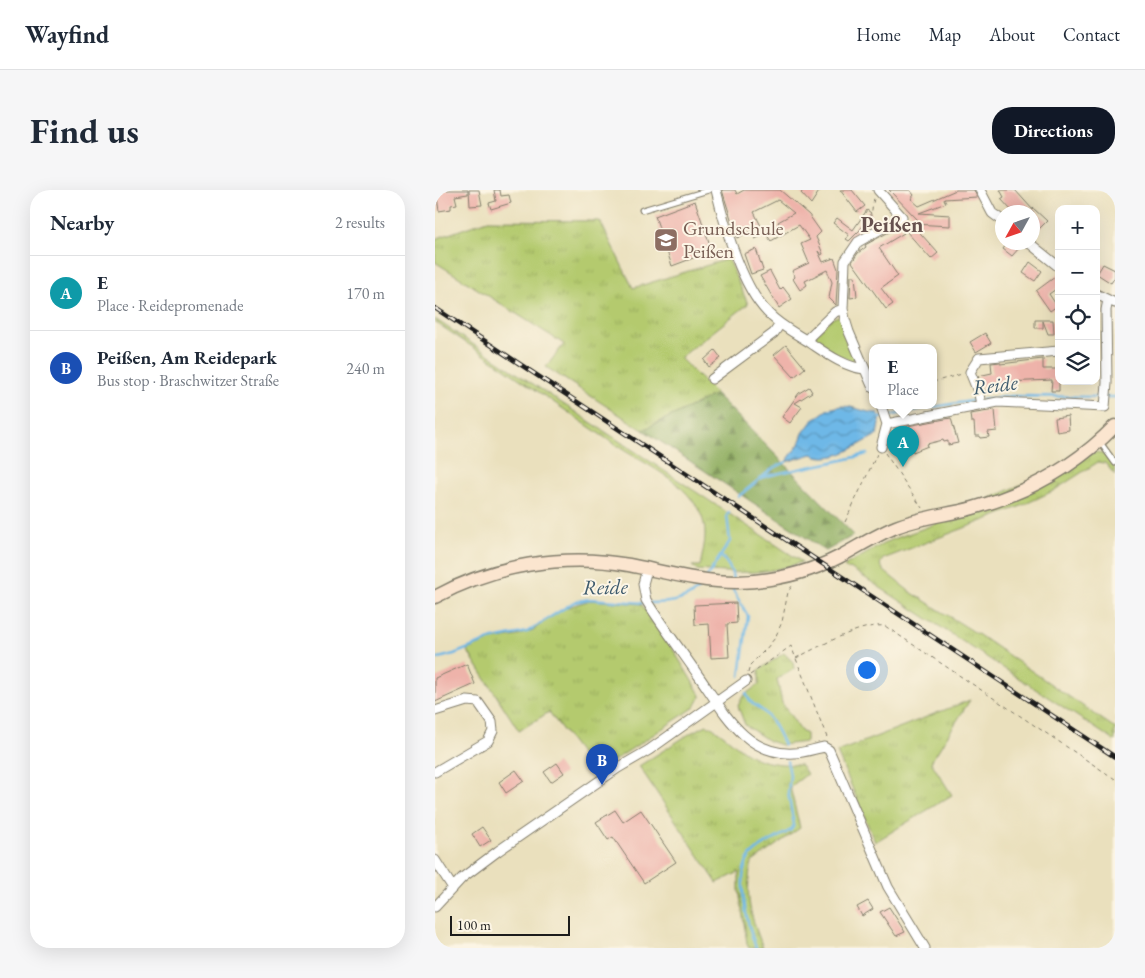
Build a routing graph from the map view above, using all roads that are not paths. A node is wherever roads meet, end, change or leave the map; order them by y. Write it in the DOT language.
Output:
graph roads {
  1 [pos="709,190"];
  2 [pos="716,190"];
  3 [pos="980,190"];
  4 [pos="876,194"];
  5 [pos="643,210"];
  6 [pos="995,215"];
  7 [pos="1038,250"];
  8 [pos="1055,264"];
  9 [pos="1098,295"];
  10 [pos="1112,301"];
  11 [pos="843,309"];
  12 [pos="780,324"];
  13 [pos="806,340"];
  14 [pos="1106,346"];
  15 [pos="1100,347"];
  16 [pos="1055,350"];
  17 [pos="864,369"];
  18 [pos="712,379"];
  19 [pos="869,380"];
  20 [pos="980,400"];
  21 [pos="937,407"];
  22 [pos="927,409"];
  23 [pos="885,416"];
  24 [pos="1115,426"];
  25 [pos="1099,441"];
  26 [pos="881,447"];
  27 [pos="1115,463"];
  28 [pos="647,569"];
  29 [pos="435,597"];
  30 [pos="746,680"];
  31 [pos="716,702"];
  32 [pos="435,711"];
  33 [pos="435,772"];
  34 [pos="435,860"];
  35 [pos="453,888"];
  36 [pos="435,907"];
  37 [pos="925,948"];
  1 -- 5 [label="lane"];
  2 -- 12 [label="street"];
  3 -- 6 [label="street"];
  4 -- 11 [label="street"];
  7 -- 8 [label="street"];
  9 -- 10 [label="street"];
  10 -- 14 [label="street"];
  11 -- 13 [label="street"];
  11 -- 17 [label="street"];
  12 -- 13 [label="street"];
  12 -- 18 [label="street"];
  13 -- 17 [label="street"];
  14 -- 15 [label="street"];
  14 -- 20 [label="street"];
  16 -- 20 [label="street"];
  17 -- 19 [label="street"];
  20 -- 21 [label="street"];
  22 -- 23 [label="street"];
  23 -- 26 [label="street"];
  24 -- 25 [label="main road"];
  25 -- 27 [label="lane"];
  25 -- 28 [label="main road"];
  28 -- 29 [label="main road"];
  28 -- 31 [label="street"];
  30 -- 31 [label="street"];
  31 -- 35 [label="street"];
  31 -- 37 [label="street"];
  32 -- 33 [label="street"];
  34 -- 35 [label="street"];
  35 -- 36 [label="street"];
}
